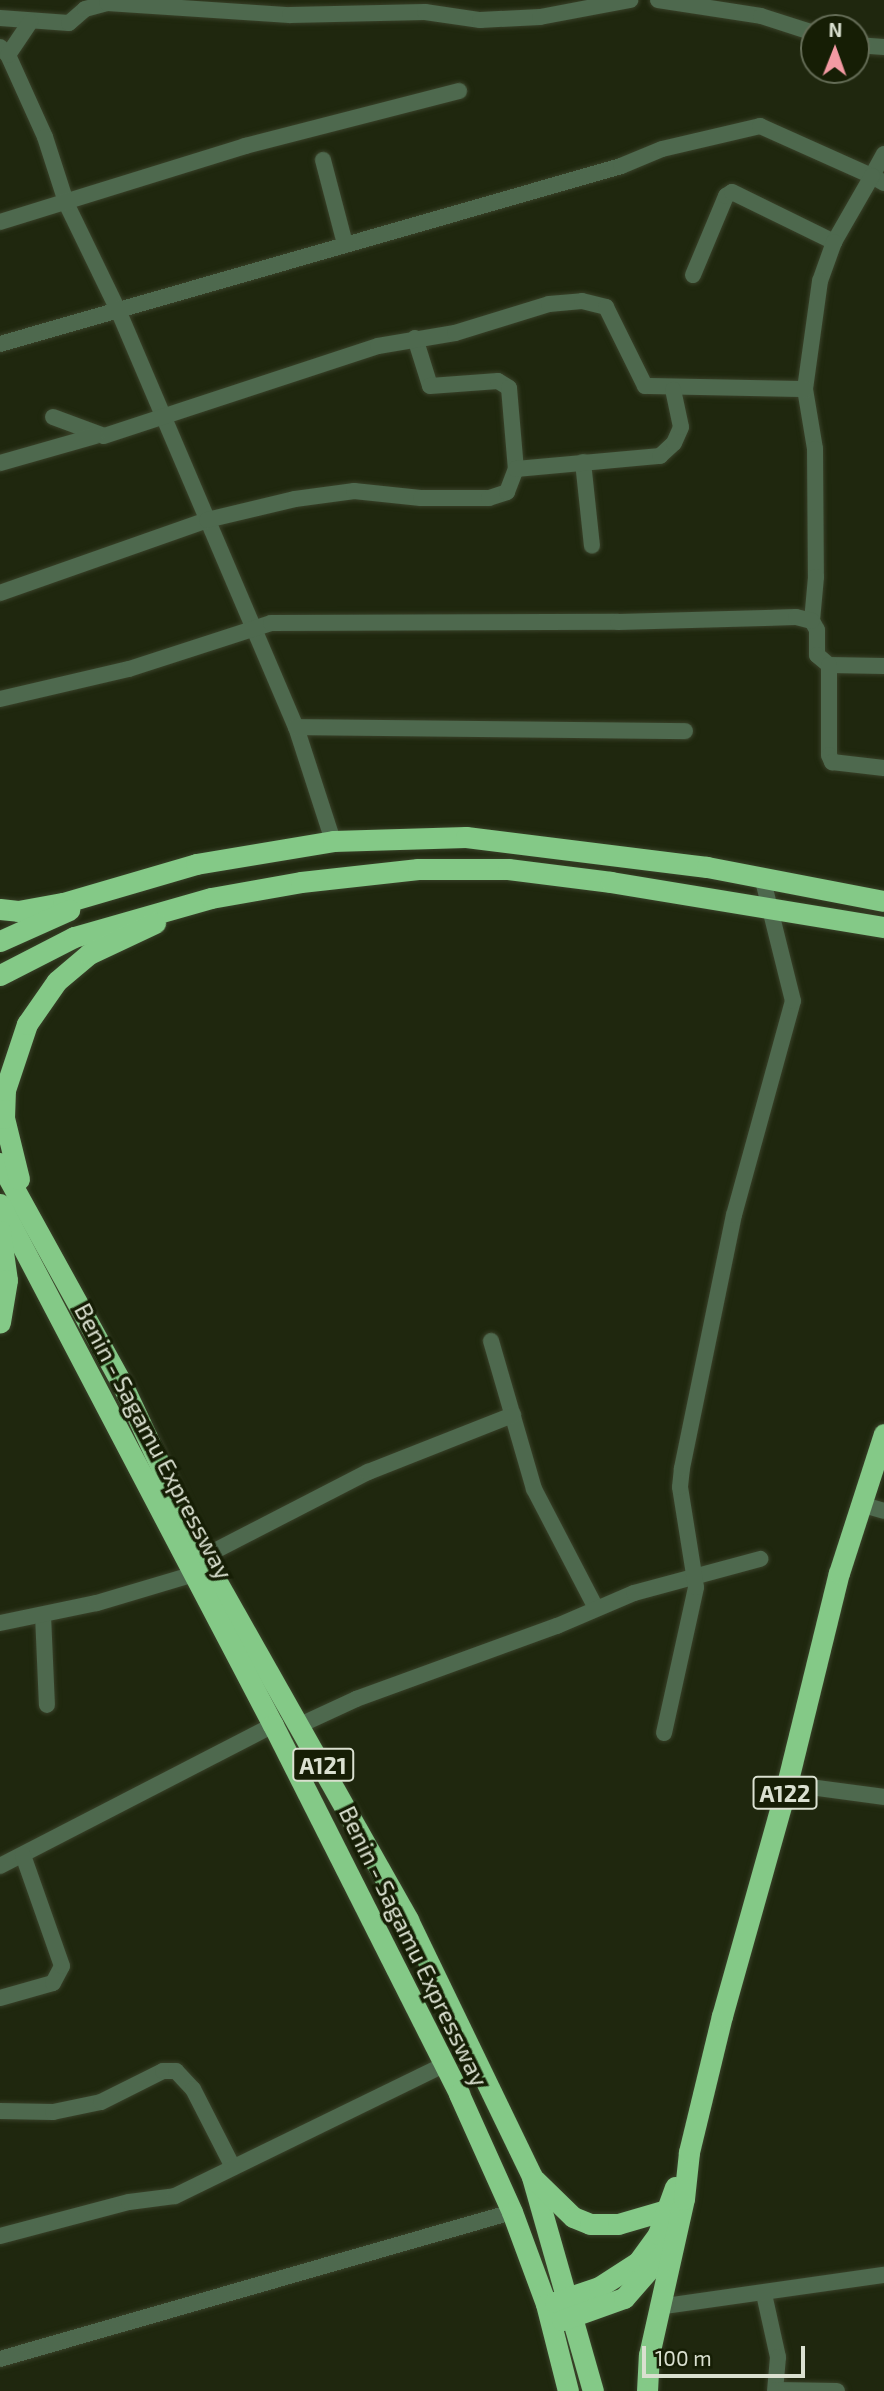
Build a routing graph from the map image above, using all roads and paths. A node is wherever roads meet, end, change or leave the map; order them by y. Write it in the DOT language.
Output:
graph roads {
  1 [pos="540,0"];
  2 [pos="630,0"];
  3 [pos="658,0"];
  4 [pos="208,3"];
  5 [pos="87,4"];
  6 [pos="319,6"];
  7 [pos="426,6"];
  8 [pos="762,8"];
  9 [pos="540,17"];
  10 [pos="0,18"];
  11 [pos="30,22"];
  12 [pos="800,26"];
  13 [pos="4,51"];
  14 [pos="459,91"];
  15 [pos="884,154"];
  16 [pos="323,160"];
  17 [pos="878,180"];
  18 [pos="67,205"];
  19 [pos="0,222"];
  20 [pos="834,242"];
  21 [pos="345,244"];
  22 [pos="693,275"];
  23 [pos="118,310"];
  24 [pos="415,338"];
  25 [pos="0,344"];
  26 [pos="805,389"];
  27 [pos="673,390"];
  28 [pos="163,415"];
  29 [pos="53,417"];
  30 [pos="95,436"];
  31 [pos="583,462"];
  32 [pos="0,463"];
  33 [pos="516,469"];
  34 [pos="207,520"];
  35 [pos="592,547"];
  36 [pos="0,593"];
  37 [pos="812,621"];
  38 [pos="253,628"];
  39 [pos="829,665"];
  40 [pos="884,666"];
  41 [pos="0,699"];
  42 [pos="296,727"];
  43 [pos="685,731"];
  44 [pos="884,768"];
  45 [pos="333,841"];
  46 [pos="762,877"];
  47 [pos="125,884"];
  48 [pos="211,898"];
  49 [pos="884,901"];
  50 [pos="768,907"];
  51 [pos="0,909"];
  52 [pos="884,927"];
  53 [pos="0,941"];
  54 [pos="0,975"];
  55 [pos="0,1163"];
  56 [pos="0,1204"];
  57 [pos="0,1231"];
  58 [pos="51,1255"];
  59 [pos="0,1322"];
  60 [pos="491,1341"];
  61 [pos="513,1415"];
  62 [pos="884,1434"];
  63 [pos="860,1504"];
  64 [pos="884,1511"];
  65 [pos="760,1559"];
  66 [pos="198,1565"];
  67 [pos="696,1575"];
  68 [pos="596,1608"];
  69 [pos="43,1615"];
  70 [pos="0,1623"];
  71 [pos="47,1705"];
  72 [pos="273,1725"];
  73 [pos="300,1725"];
  74 [pos="664,1733"];
  75 [pos="787,1784"];
  76 [pos="884,1797"];
  77 [pos="23,1855"];
  78 [pos="0,1866"];
  79 [pos="0,1998"];
  80 [pos="443,2065"];
  81 [pos="0,2111"];
  82 [pos="689,2152"];
  83 [pos="233,2167"];
  84 [pos="532,2177"];
  85 [pos="666,2210"];
  86 [pos="512,2211"];
  87 [pos="0,2236"];
  88 [pos="673,2241"];
  89 [pos="884,2275"];
  90 [pos="764,2294"];
  91 [pos="571,2307"];
  92 [pos="658,2307"];
  93 [pos="548,2314"];
  94 [pos="0,2359"];
  95 [pos="568,2391"];
  96 [pos="593,2391"];
  97 [pos="647,2391"];
  98 [pos="776,2391"];
  99 [pos="837,2391"];
  1 -- 9 [label="street"];
  2 -- 9 [label="street"];
  3 -- 8 [label="street"];
  4 -- 5 [label="street"];
  4 -- 6 [label="street"];
  5 -- 11 [label="street"];
  6 -- 7 [label="street"];
  7 -- 9 [label="street"];
  8 -- 12 [label="street"];
  10 -- 11 [label="street"];
  11 -- 13 [label="street"];
  13 -- 18 [label="street"];
  14 -- 18 [label="street"];
  15 -- 17 [label="street"];
  16 -- 21 [label="street"];
  17 -- 20 [label="street"];
  17 -- 21 [label="street"];
  18 -- 19 [label="street"];
  18 -- 23 [label="street"];
  20 -- 22 [label="street"];
  20 -- 26 [label="street"];
  21 -- 23 [label="street"];
  23 -- 25 [label="street"];
  23 -- 28 [label="street"];
  24 -- 27 [label="street"];
  24 -- 28 [label="street"];
  24 -- 33 [label="street"];
  26 -- 27 [label="street"];
  26 -- 37 [label="street"];
  27 -- 31 [label="street"];
  28 -- 30 [label="street"];
  28 -- 34 [label="street"];
  29 -- 30 [label="street"];
  30 -- 32 [label="street"];
  31 -- 33 [label="street"];
  31 -- 35 [label="street"];
  33 -- 34 [label="street"];
  34 -- 36 [label="street"];
  34 -- 38 [label="street"];
  37 -- 38 [label="street"];
  37 -- 39 [label="street"];
  38 -- 41 [label="street"];
  38 -- 42 [label="street"];
  39 -- 40 [label="street"];
  39 -- 44 [label="street"];
  42 -- 43 [label="street"];
  42 -- 45 [label="street"];
  45 -- 46 [label="highway"];
  45 -- 47 [label="highway"];
  46 -- 49 [label="highway"];
  46 -- 50 [label="street"];
  47 -- 51 [label="highway"];
  47 -- 53 [label="highway"];
  48 -- 50 [label="highway"];
  48 -- 54 [label="highway"];
  48 -- 58 [label="highway"];
  50 -- 52 [label="highway"];
  50 -- 67 [label="street"];
  55 -- 58 [label="highway, A121"];
  56 -- 66 [label="highway, Benin - Sagamu Expressway / A121"];
  57 -- 59 [label="highway"];
  58 -- 66 [label="highway, A121"];
  60 -- 61 [label="street"];
  61 -- 66 [label="street"];
  61 -- 68 [label="street"];
  62 -- 63 [label="highway, A122"];
  63 -- 64 [label="street"];
  63 -- 75 [label="highway, A122"];
  65 -- 67 [label="street"];
  66 -- 69 [label="street"];
  66 -- 72 [label="highway, Benin - Sagamu Expressway / A121"];
  66 -- 73 [label="highway, A121"];
  67 -- 68 [label="street"];
  67 -- 74 [label="street"];
  68 -- 73 [label="street"];
  69 -- 70 [label="street"];
  69 -- 71 [label="street"];
  72 -- 77 [label="street"];
  72 -- 80 [label="highway, Benin - Sagamu Expressway / A121"];
  73 -- 84 [label="highway, A121"];
  75 -- 76 [label="street"];
  75 -- 82 [label="highway, A122"];
  77 -- 78 [label="street"];
  77 -- 79 [label="street"];
  80 -- 83 [label="street"];
  80 -- 86 [label="highway, Benin - Sagamu Expressway / A121"];
  81 -- 83 [label="street"];
  82 -- 85 [label="highway, A122"];
  82 -- 88 [label="highway, A122"];
  83 -- 87 [label="street"];
  84 -- 85 [label="highway"];
  84 -- 91 [label="highway, A121"];
  85 -- 91 [label="highway, A122"];
  86 -- 93 [label="highway, Benin - Sagamu Expressway / A121"];
  86 -- 94 [label="street"];
  88 -- 91 [label="highway, A122"];
  88 -- 92 [label="highway"];
  89 -- 90 [label="street"];
  90 -- 92 [label="street"];
  90 -- 98 [label="street"];
  91 -- 93 [label="highway, A122"];
  91 -- 96 [label="highway, A121"];
  92 -- 97 [label="highway"];
  93 -- 95 [label="highway, Benin - Sagamu Expressway / A121"];
  98 -- 99 [label="street"];
}
